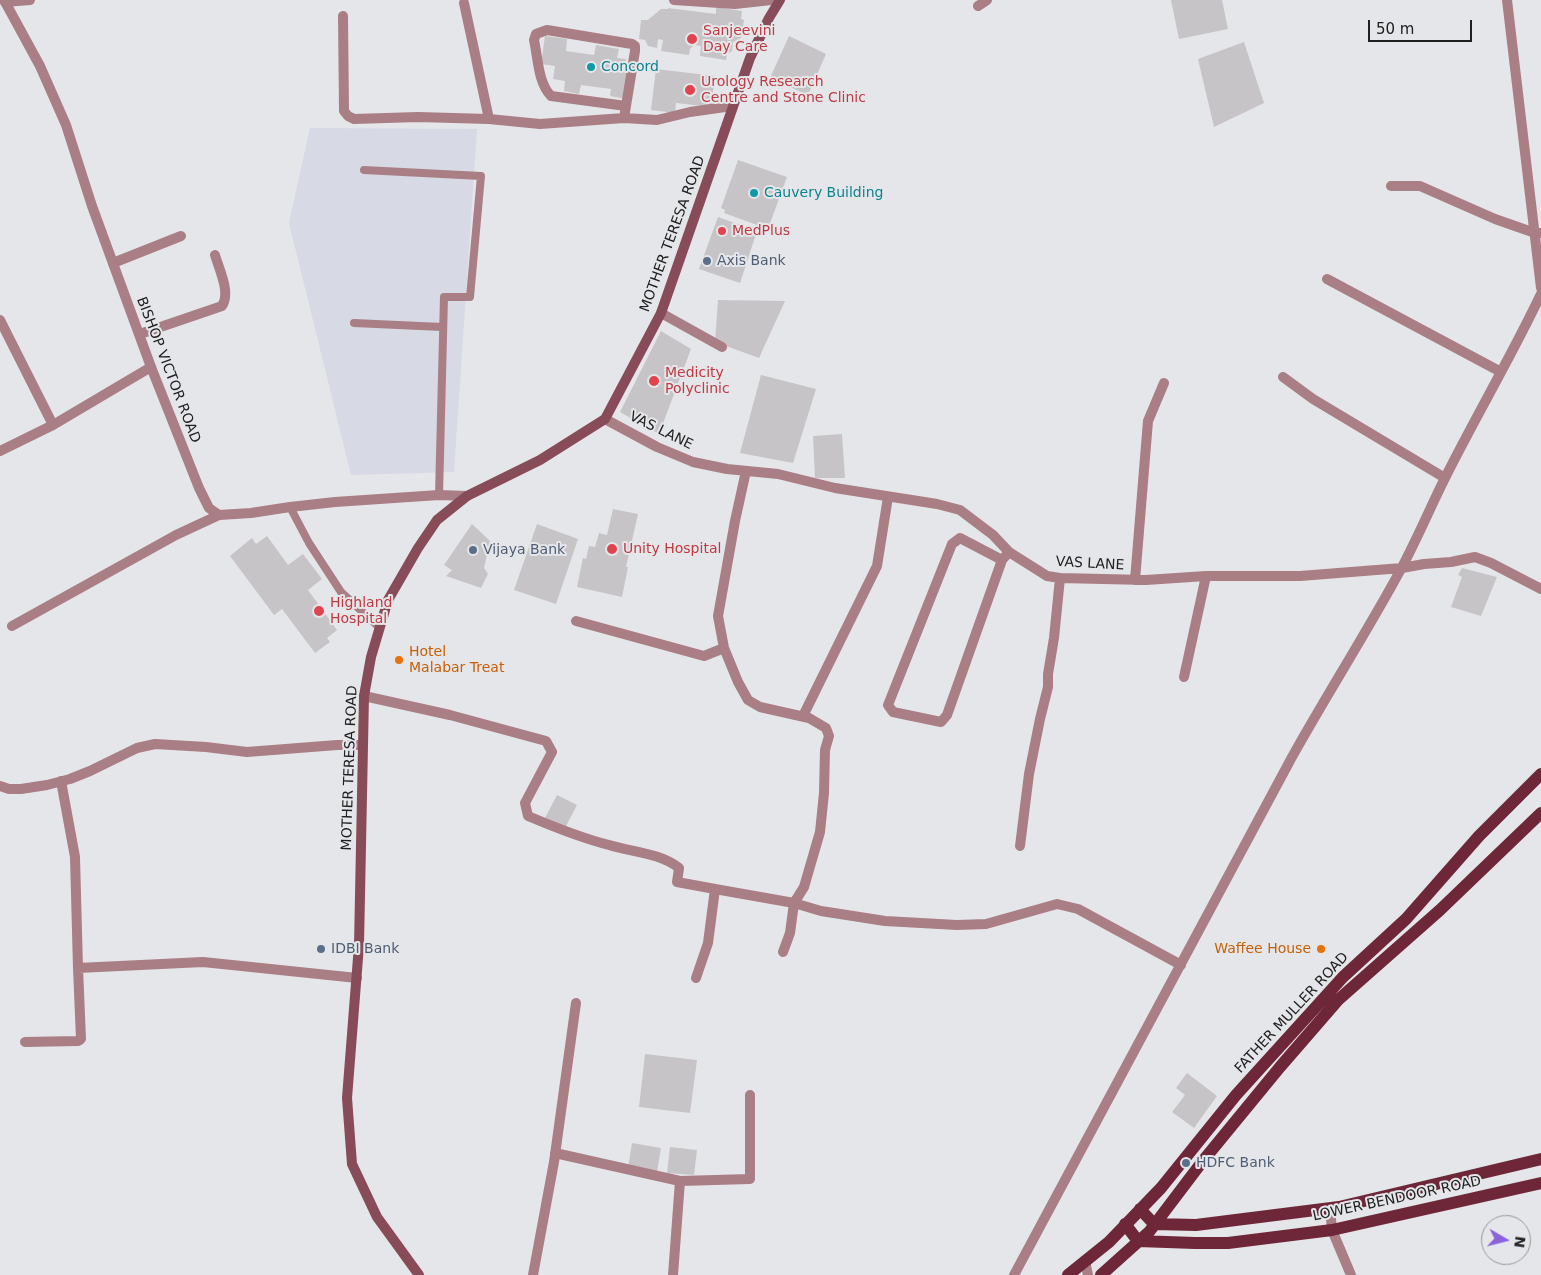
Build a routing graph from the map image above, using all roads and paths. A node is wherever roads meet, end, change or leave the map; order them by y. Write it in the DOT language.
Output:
graph roads {
  1 [pos="30,0"];
  2 [pos="674,0"];
  3 [pos="770,0"];
  4 [pos="780,0"];
  5 [pos="1507,0"];
  6 [pos="4,1"];
  7 [pos="464,3"];
  8 [pos="343,16"];
  9 [pos="626,106"];
  10 [pos="732,106"];
  11 [pos="624,118"];
  12 [pos="489,119"];
  13 [pos="364,170"];
  14 [pos="1391,186"];
  15 [pos="1538,233"];
  16 [pos="181,236"];
  17 [pos="215,255"];
  18 [pos="113,263"];
  19 [pos="1327,279"];
  20 [pos="1541,288"];
  21 [pos="1541,294"];
  22 [pos="661,313"];
  23 [pos="0,320"];
  24 [pos="354,323"];
  25 [pos="442,327"];
  26 [pos="140,334"];
  27 [pos="722,347"];
  28 [pos="151,366"];
  29 [pos="1501,372"];
  30 [pos="1283,377"];
  31 [pos="1164,383"];
  32 [pos="605,419"];
  33 [pos="53,426"];
  34 [pos="0,451"];
  35 [pos="746,471"];
  36 [pos="1445,478"];
  37 [pos="440,495"];
  38 [pos="467,496"];
  39 [pos="888,496"];
  40 [pos="290,507"];
  41 [pos="219,515"];
  42 [pos="1010,552"];
  43 [pos="1002,560"];
  44 [pos="1402,568"];
  45 [pos="1206,576"];
  46 [pos="1060,578"];
  47 [pos="1135,580"];
  48 [pos="1541,590"];
  49 [pos="576,621"];
  50 [pos="12,626"];
  51 [pos="380,628"];
  52 [pos="724,648"];
  53 [pos="1184,678"];
  54 [pos="364,696"];
  55 [pos="803,716"];
  56 [pos="363,746"];
  57 [pos="1541,774"];
  58 [pos="61,781"];
  59 [pos="0,786"];
  60 [pos="1541,813"];
  61 [pos="1020,846"];
  62 [pos="715,889"];
  63 [pos="794,903"];
  64 [pos="783,952"];
  65 [pos="1181,965"];
  66 [pos="78,968"];
  67 [pos="357,978"];
  68 [pos="696,978"];
  69 [pos="576,1003"];
  70 [pos="25,1042"];
  71 [pos="750,1096"];
  72 [pos="555,1153"];
  73 [pos="1541,1159"];
  74 [pos="680,1181"];
  75 [pos="1541,1183"];
  76 [pos="1330,1208"];
  77 [pos="1140,1209"];
  78 [pos="1125,1224"];
  79 [pos="1154,1224"];
  80 [pos="1332,1230"];
  81 [pos="1138,1241"];
  82 [pos="1085,1261"];
  83 [pos="419,1275"];
  84 [pos="533,1275"];
  85 [pos="673,1275"];
  86 [pos="1014,1275"];
  87 [pos="1068,1275"];
  88 [pos="1088,1275"];
  89 [pos="1100,1275"];
  90 [pos="1351,1275"];
  1 -- 6 [label="street"];
  2 -- 3 [label="street"];
  4 -- 10 [label="main road, MOTHER TERESA ROAD"];
  5 -- 15 [label="street"];
  6 -- 18 [label="street, BISHOP VICTOR ROAD"];
  7 -- 12 [label="street"];
  8 -- 12 [label="street"];
  9 -- 9 [label="street"];
  9 -- 11 [label="street"];
  10 -- 11 [label="street"];
  10 -- 22 [label="main road, MOTHER TERESA ROAD"];
  11 -- 12 [label="street"];
  13 -- 25 [label="lane"];
  14 -- 15 [label="street"];
  15 -- 20 [label="street"];
  16 -- 18 [label="street"];
  17 -- 26 [label="street"];
  18 -- 26 [label="street, BISHOP VICTOR ROAD"];
  19 -- 29 [label="street"];
  21 -- 29 [label="street"];
  22 -- 27 [label="street"];
  22 -- 32 [label="main road, MOTHER TERESA ROAD"];
  23 -- 33 [label="street"];
  24 -- 25 [label="lane"];
  25 -- 37 [label="lane"];
  26 -- 28 [label="street, BISHOP VICTOR ROAD"];
  28 -- 33 [label="street"];
  28 -- 41 [label="street, BISHOP VICTOR ROAD"];
  29 -- 36 [label="street"];
  30 -- 36 [label="street"];
  31 -- 47 [label="street"];
  32 -- 35 [label="street, VAS LANE"];
  32 -- 38 [label="main road, MOTHER TERESA ROAD"];
  33 -- 34 [label="street"];
  35 -- 39 [label="street, VAS LANE"];
  35 -- 52 [label="street"];
  36 -- 44 [label="street"];
  37 -- 38 [label="street"];
  37 -- 40 [label="street"];
  38 -- 51 [label="main road, MOTHER TERESA ROAD"];
  39 -- 42 [label="street, VAS LANE"];
  39 -- 55 [label="street"];
  40 -- 41 [label="street"];
  40 -- 51 [label="lane"];
  41 -- 50 [label="street"];
  42 -- 43 [label="street"];
  42 -- 46 [label="street, VAS LANE"];
  43 -- 43 [label="street"];
  44 -- 45 [label="street, VAS LANE"];
  44 -- 48 [label="street, VAS LANE"];
  44 -- 65 [label="street"];
  45 -- 47 [label="street, VAS LANE"];
  45 -- 53 [label="street"];
  46 -- 47 [label="street, VAS LANE"];
  46 -- 61 [label="street"];
  49 -- 52 [label="street"];
  51 -- 54 [label="main road, MOTHER TERESA ROAD"];
  52 -- 55 [label="street"];
  54 -- 56 [label="main road, MOTHER TERESA ROAD"];
  54 -- 62 [label="street"];
  55 -- 63 [label="street"];
  56 -- 58 [label="street"];
  56 -- 67 [label="main road, MOTHER TERESA ROAD"];
  57 -- 77 [label="main road, FATHER MULLER ROAD"];
  58 -- 59 [label="street"];
  58 -- 66 [label="street"];
  60 -- 79 [label="main road"];
  62 -- 63 [label="street"];
  62 -- 68 [label="street"];
  63 -- 64 [label="street"];
  63 -- 65 [label="street"];
  65 -- 86 [label="street"];
  66 -- 67 [label="street"];
  66 -- 70 [label="street"];
  67 -- 83 [label="main road, MOTHER TERESA ROAD"];
  69 -- 72 [label="street"];
  71 -- 74 [label="street"];
  72 -- 74 [label="street"];
  72 -- 84 [label="street"];
  73 -- 76 [label="main road"];
  74 -- 85 [label="street"];
  75 -- 80 [label="main road, LOWER BENDOOR ROAD"];
  76 -- 79 [label="main road"];
  76 -- 80 [label="street"];
  77 -- 78 [label="main road, FATHER MULLER ROAD"];
  77 -- 79 [label="main road"];
  78 -- 81 [label="main road"];
  78 -- 82 [label="main road, FATHER MULLER ROAD"];
  79 -- 81 [label="main road"];
  80 -- 81 [label="main road, LOWER BENDOOR ROAD"];
  80 -- 90 [label="street"];
  81 -- 89 [label="main road"];
  82 -- 87 [label="main road, FATHER MULLER ROAD"];
  82 -- 88 [label="street"];
}
